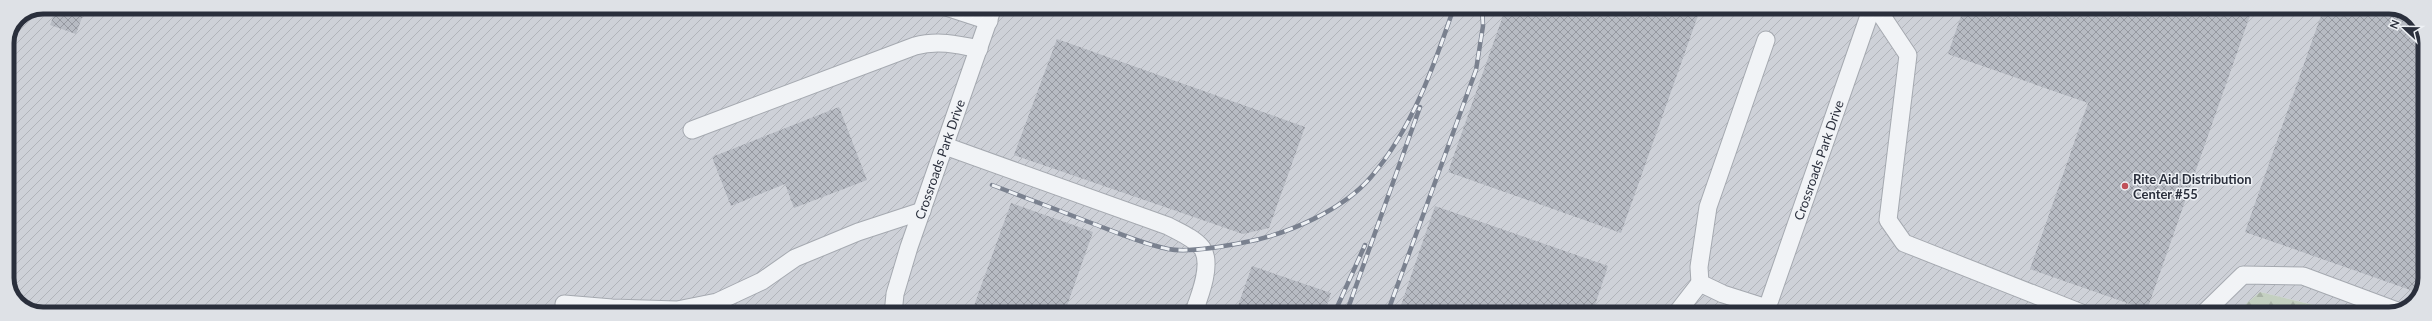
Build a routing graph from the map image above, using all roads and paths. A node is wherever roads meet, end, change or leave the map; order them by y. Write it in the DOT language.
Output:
graph roads {
  1 [pos="991,14"];
  2 [pos="1870,14"];
  3 [pos="1881,14"];
  4 [pos="1766,40"];
  5 [pos="979,49"];
  6 [pos="692,130"];
  7 [pos="945,146"];
  8 [pos="922,211"];
  9 [pos="1700,283"];
  10 [pos="564,304"];
  11 [pos="600,307"];
  12 [pos="692,307"];
  13 [pos="894,307"];
  14 [pos="1195,307"];
  15 [pos="1681,307"];
  16 [pos="1756,307"];
  17 [pos="1767,307"];
  18 [pos="2066,307"];
  19 [pos="2210,307"];
  20 [pos="2386,307"];
  1 -- 5 [label="street, Crossroads Park Drive"];
  2 -- 17 [label="street, Crossroads Park Drive"];
  3 -- 18 [label="street"];
  4 -- 9 [label="street"];
  5 -- 6 [label="street"];
  5 -- 7 [label="street, Crossroads Park Drive"];
  7 -- 8 [label="street, Crossroads Park Drive"];
  7 -- 14 [label="street"];
  8 -- 12 [label="street"];
  8 -- 13 [label="street, Crossroads Park Drive"];
  9 -- 15 [label="street"];
  9 -- 16 [label="street"];
  10 -- 11 [label="street"];
  19 -- 20 [label="street"];
}
